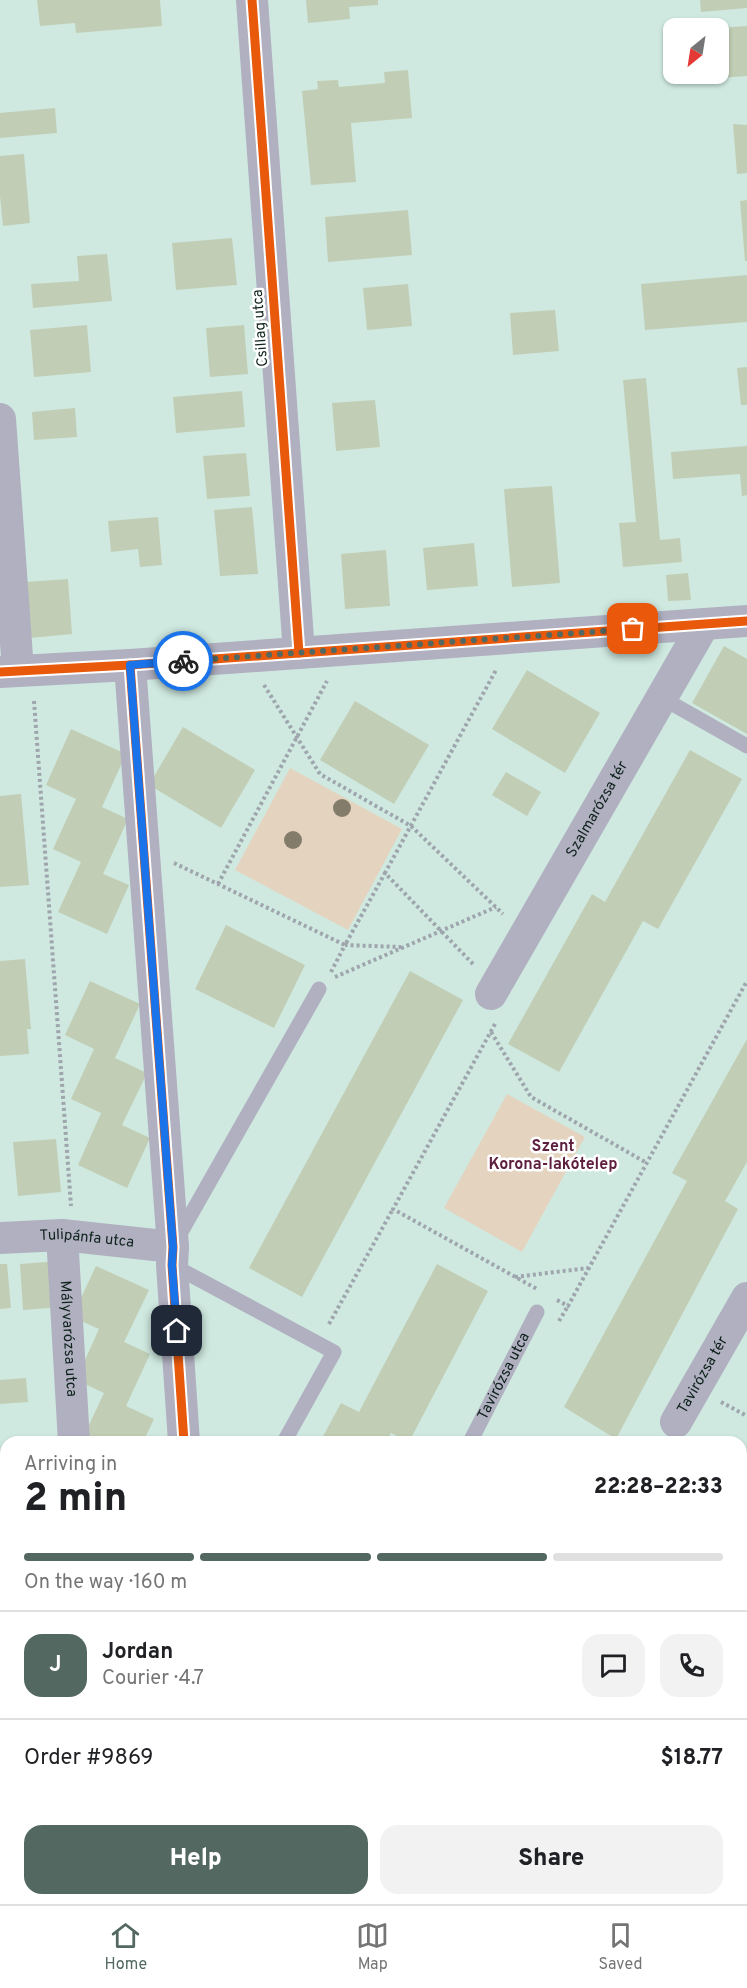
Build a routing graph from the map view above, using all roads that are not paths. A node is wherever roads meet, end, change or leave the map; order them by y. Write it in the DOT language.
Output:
graph roads {
  1 [pos="252,0"];
  2 [pos="0,419"];
  3 [pos="747,621"];
  4 [pos="704,624"];
  5 [pos="299,653"];
  6 [pos="130,665"];
  7 [pos="17,671"];
  8 [pos="662,698"];
  9 [pos="747,746"];
  10 [pos="319,988"];
  11 [pos="493,1005"];
  12 [pos="68,1235"];
  13 [pos="0,1238"];
  14 [pos="172,1256"];
  15 [pos="747,1298"];
  16 [pos="537,1311"];
  17 [pos="676,1422"];
  18 [pos="74,1436"];
  19 [pos="184,1436"];
  20 [pos="287,1436"];
  21 [pos="473,1436"];
  1 -- 5 [label="street, Csillag utca"];
  2 -- 7 [label="street"];
  3 -- 4 [label="street"];
  4 -- 5 [label="street"];
  4 -- 8 [label="street, Szalmarózsa tér"];
  5 -- 6 [label="street"];
  6 -- 7 [label="street"];
  6 -- 14 [label="street"];
  8 -- 9 [label="lane"];
  8 -- 11 [label="street, Szalmarózsa tér"];
  10 -- 14 [label="lane"];
  12 -- 13 [label="street, Tulipánfa utca"];
  12 -- 14 [label="street, Tulipánfa utca"];
  12 -- 18 [label="street, Mályvarózsa utca"];
  14 -- 19 [label="street"];
  14 -- 20 [label="lane"];
  15 -- 17 [label="street, Tavirózsa tér"];
  16 -- 21 [label="lane, Tavirózsa utca"];
}
